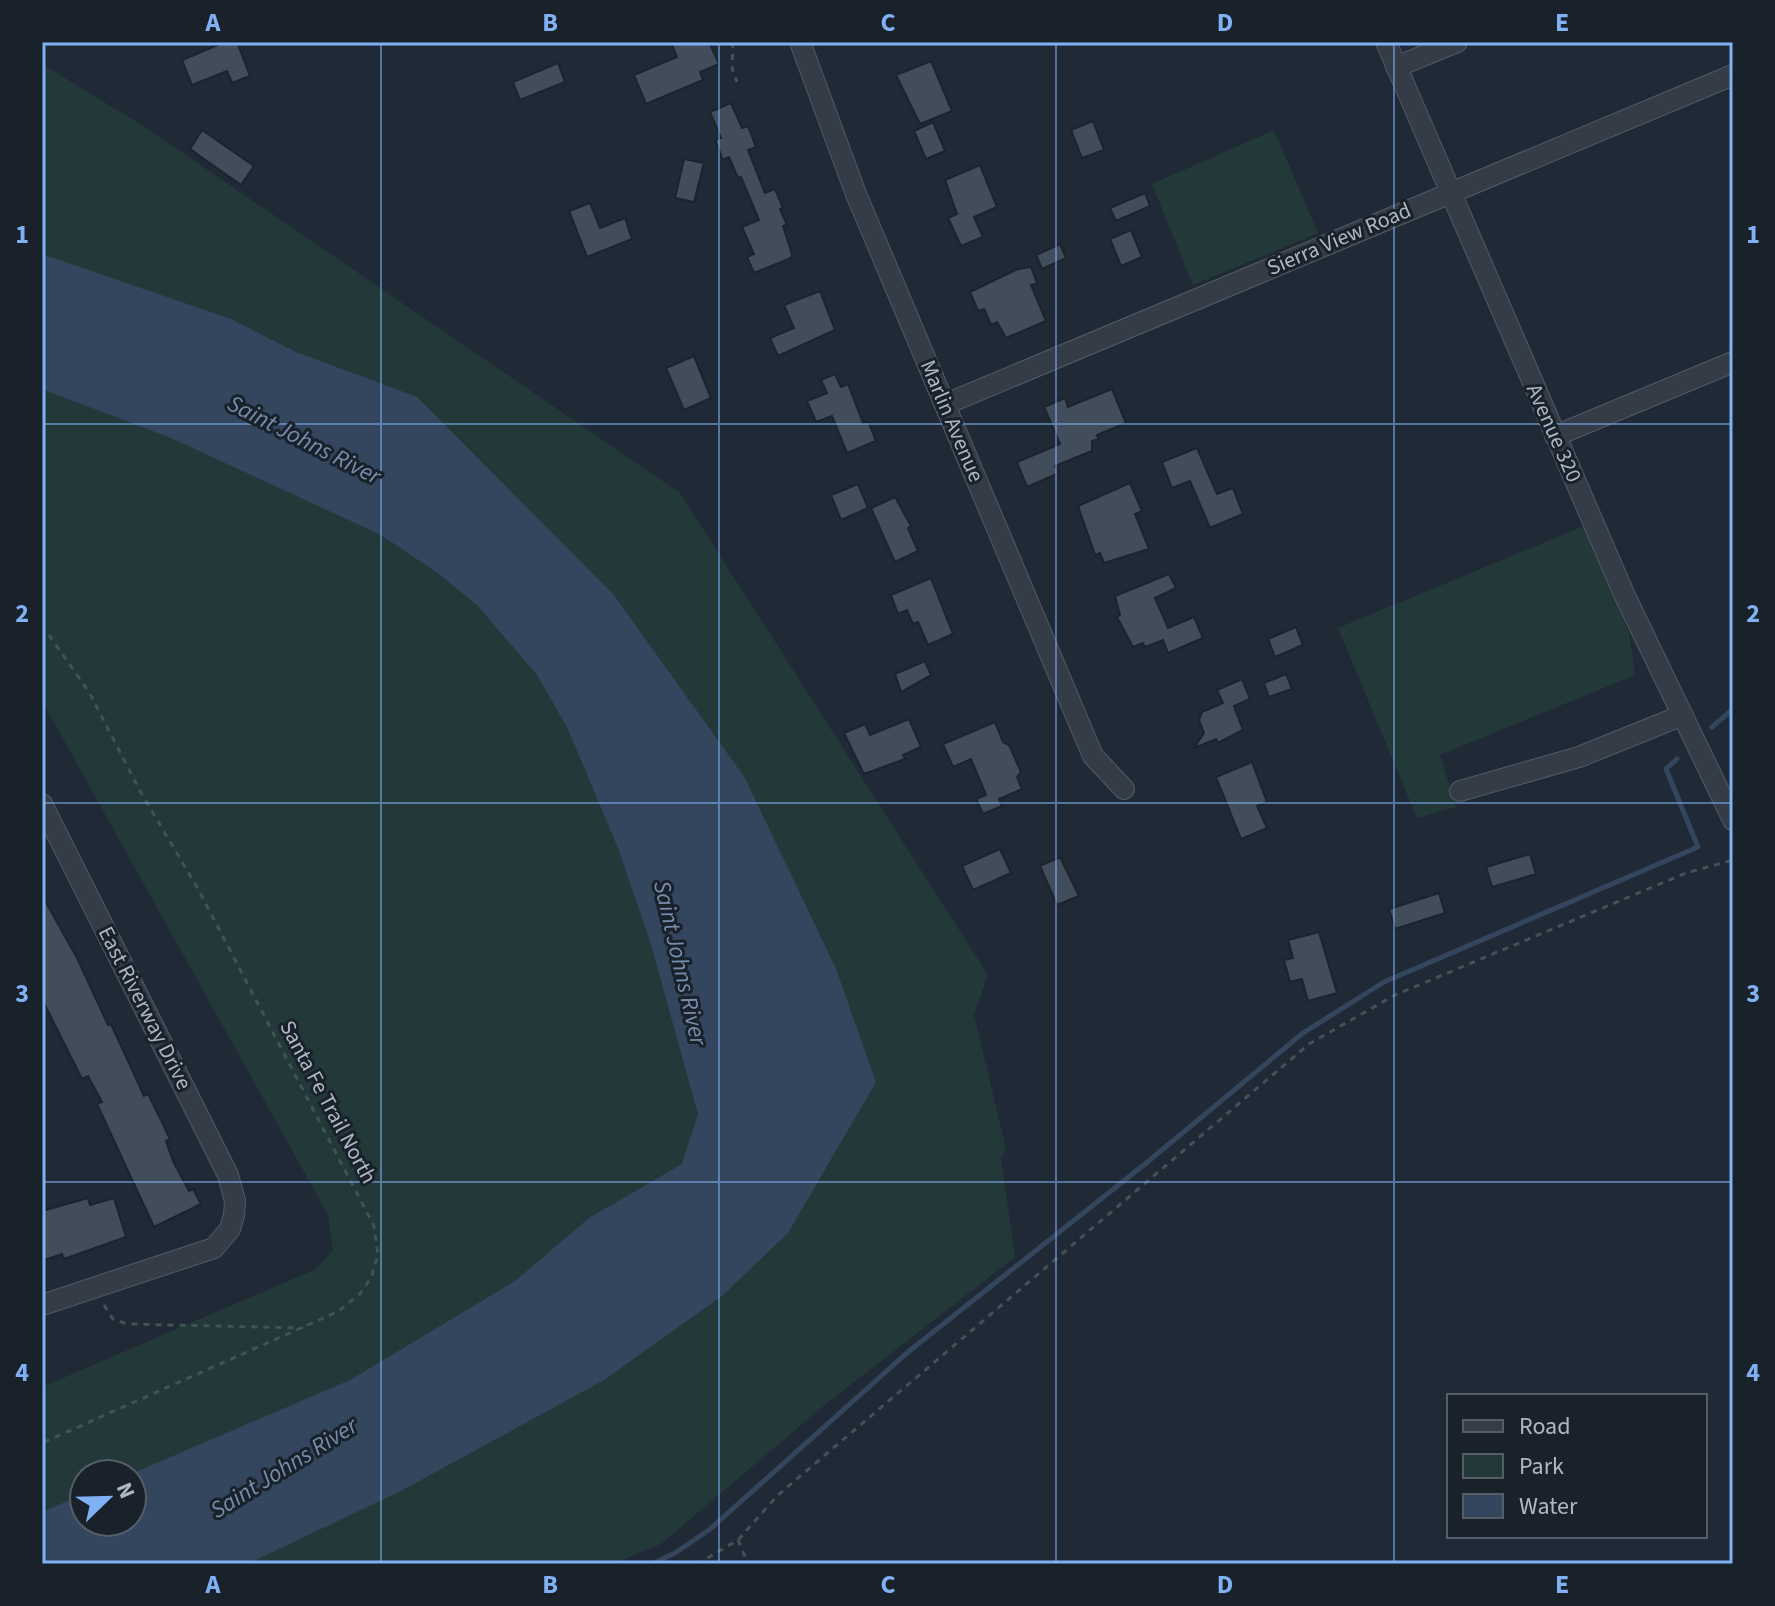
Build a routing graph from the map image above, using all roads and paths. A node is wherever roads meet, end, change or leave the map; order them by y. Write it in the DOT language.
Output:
graph roads {
  1 [pos="733,42"];
  2 [pos="800,42"];
  3 [pos="1386,42"];
  4 [pos="1457,42"];
  5 [pos="1396,67"];
  6 [pos="1733,75"];
  7 [pos="737,82"];
  8 [pos="1450,192"];
  9 [pos="1733,362"];
  10 [pos="946,404"];
  11 [pos="1555,436"];
  12 [pos="42,625"];
  13 [pos="1683,715"];
  14 [pos="1124,789"];
  15 [pos="1460,791"];
  16 [pos="42,804"];
  17 [pos="1733,820"];
  18 [pos="1733,860"];
  19 [pos="98,1284"];
  20 [pos="42,1305"];
  21 [pos="307,1328"];
  22 [pos="42,1443"];
  23 [pos="738,1540"];
  24 [pos="697,1564"];
  25 [pos="748,1564"];
  1 -- 7 [label="path"];
  2 -- 10 [label="street, Marlin Avenue"];
  3 -- 5 [label="street, Avenue 320"];
  4 -- 5 [label="street"];
  5 -- 8 [label="street, Avenue 320"];
  6 -- 8 [label="street, Sierra View Road"];
  8 -- 10 [label="street, Sierra View Road"];
  8 -- 11 [label="street, Avenue 320"];
  9 -- 11 [label="street"];
  10 -- 14 [label="street, Marlin Avenue"];
  11 -- 13 [label="street, Avenue 320"];
  12 -- 21 [label="path, Santa Fe Trail North"];
  13 -- 15 [label="street"];
  13 -- 17 [label="street, Avenue 320"];
  16 -- 19 [label="street, East Riverway Drive"];
  18 -- 23 [label="path"];
  19 -- 20 [label="street"];
  19 -- 21 [label="path"];
  21 -- 22 [label="path, Santa Fe Trail North"];
  23 -- 24 [label="path"];
  23 -- 25 [label="path"];
}
